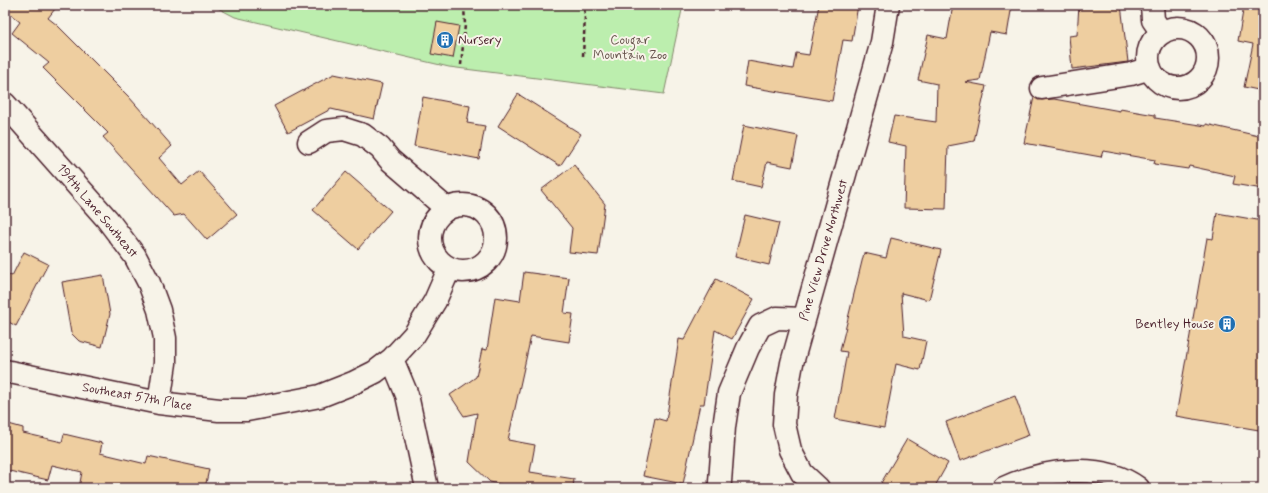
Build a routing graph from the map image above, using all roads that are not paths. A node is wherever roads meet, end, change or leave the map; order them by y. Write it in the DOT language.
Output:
graph roads {
  1 [pos="888,5"];
  2 [pos="1152,5"];
  3 [pos="1162,32"];
  4 [pos="1150,68"];
  5 [pos="1042,88"];
  6 [pos="5,104"];
  7 [pos="308,142"];
  8 [pos="447,209"];
  9 [pos="449,269"];
  10 [pos="804,319"];
  11 [pos="392,359"];
  12 [pos="5,371"];
  13 [pos="159,403"];
  14 [pos="720,482"];
  15 [pos="427,488"];
  16 [pos="818,488"];
  17 [pos="1004,488"];
  18 [pos="1138,488"];
  1 -- 10 [label="street, Pine View Drive Northwest"];
  2 -- 3 [label="street"];
  3 -- 4 [label="street"];
  3 -- 4 [label="street"];
  4 -- 5 [label="street"];
  6 -- 13 [label="street, 194th Lane Southeast"];
  7 -- 8 [label="street"];
  8 -- 9 [label="street"];
  8 -- 9 [label="street"];
  9 -- 11 [label="street, Southeast 57th Place"];
  10 -- 14 [label="street"];
  10 -- 16 [label="street, Pine View Drive Northwest"];
  11 -- 13 [label="street, Southeast 57th Place"];
  11 -- 15 [label="street"];
  12 -- 13 [label="street, Southeast 57th Place"];
  17 -- 18 [label="street"];
}
